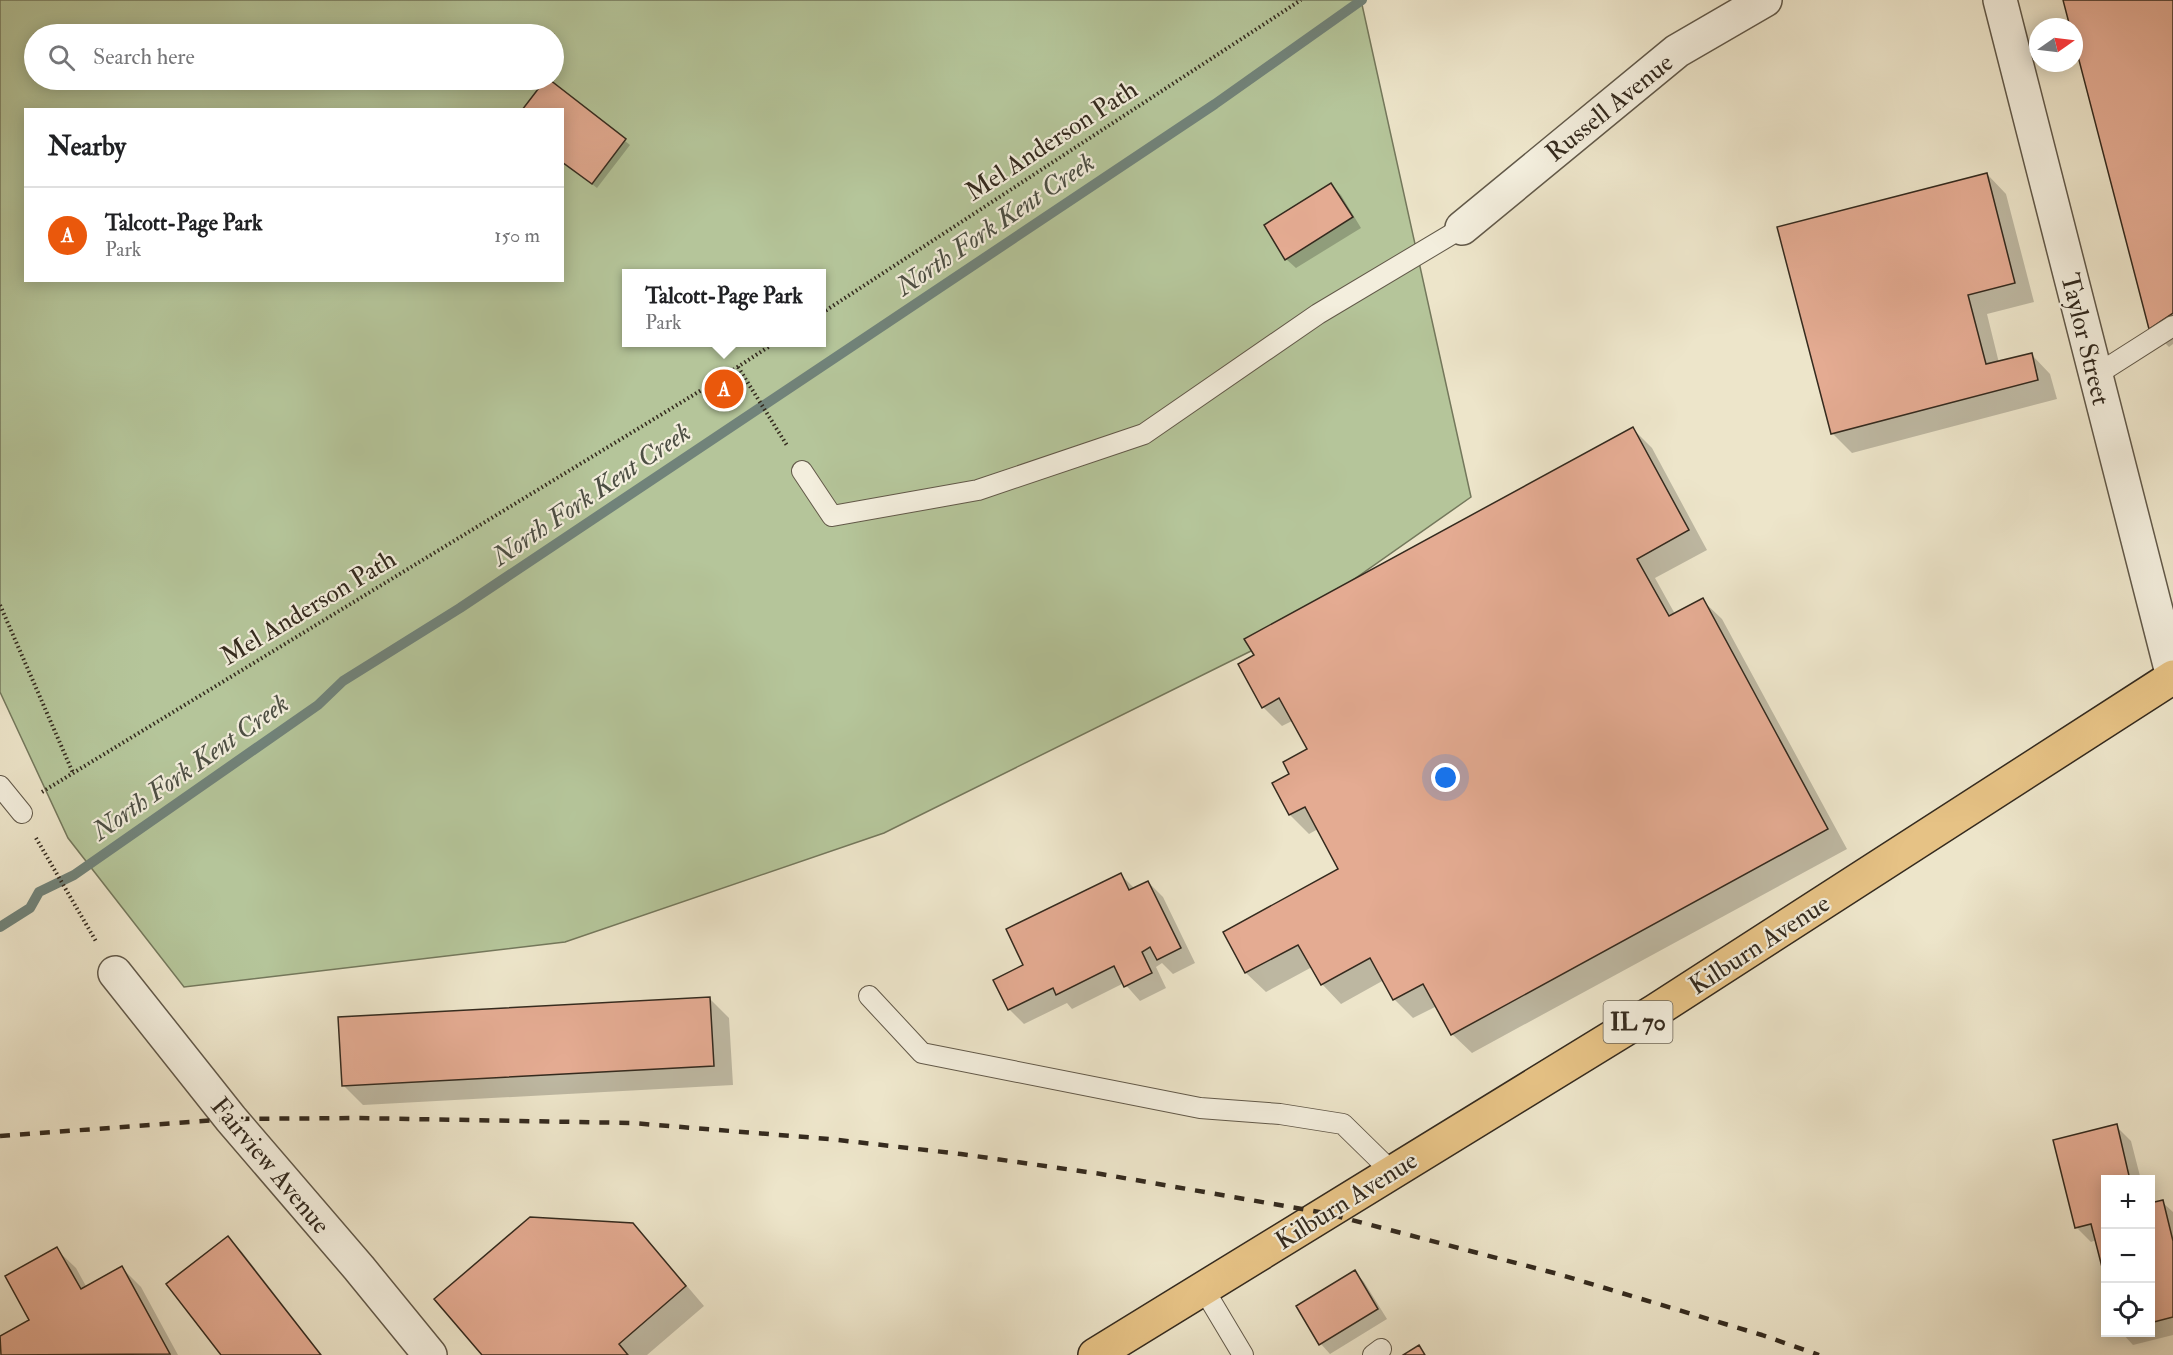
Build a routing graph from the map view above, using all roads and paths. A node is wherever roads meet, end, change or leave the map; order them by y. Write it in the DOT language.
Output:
graph roads {
  1 [pos="1301,0"];
  2 [pos="1765,0"];
  3 [pos="2000,0"];
  4 [pos="1462,228"];
  5 [pos="826,310"];
  6 [pos="2173,326"];
  7 [pos="768,347"];
  8 [pos="738,367"];
  9 [pos="2096,375"];
  10 [pos="776,428"];
  11 [pos="802,471"];
  12 [pos="0,605"];
  13 [pos="2173,677"];
  14 [pos="73,773"];
  15 [pos="0,786"];
  16 [pos="22,813"];
  17 [pos="115,973"];
  18 [pos="869,996"];
  19 [pos="1392,1172"];
  20 [pos="1203,1288"];
  21 [pos="430,1355"];
  22 [pos="1095,1355"];
  23 [pos="1244,1355"];
  1 -- 5 [label="path, Mel Anderson Path"];
  2 -- 4 [label="street, Russell Avenue"];
  3 -- 9 [label="street, Taylor Street"];
  4 -- 11 [label="lane"];
  6 -- 9 [label="lane"];
  7 -- 8 [label="path, Mel Anderson Path"];
  8 -- 10 [label="path"];
  8 -- 14 [label="path, Mel Anderson Path"];
  9 -- 13 [label="street, Taylor Street"];
  12 -- 14 [label="path"];
  13 -- 19 [label="main road, Kilburn Avenue / IL 70"];
  14 -- 16 [label="path, Mel Anderson Path"];
  15 -- 16 [label="lane"];
  16 -- 17 [label="path"];
  17 -- 21 [label="street, Fairview Avenue"];
  18 -- 19 [label="lane"];
  19 -- 20 [label="main road, Kilburn Avenue / IL 70"];
  20 -- 22 [label="main road, Kilburn Avenue / IL 70"];
  20 -- 23 [label="lane"];
}
